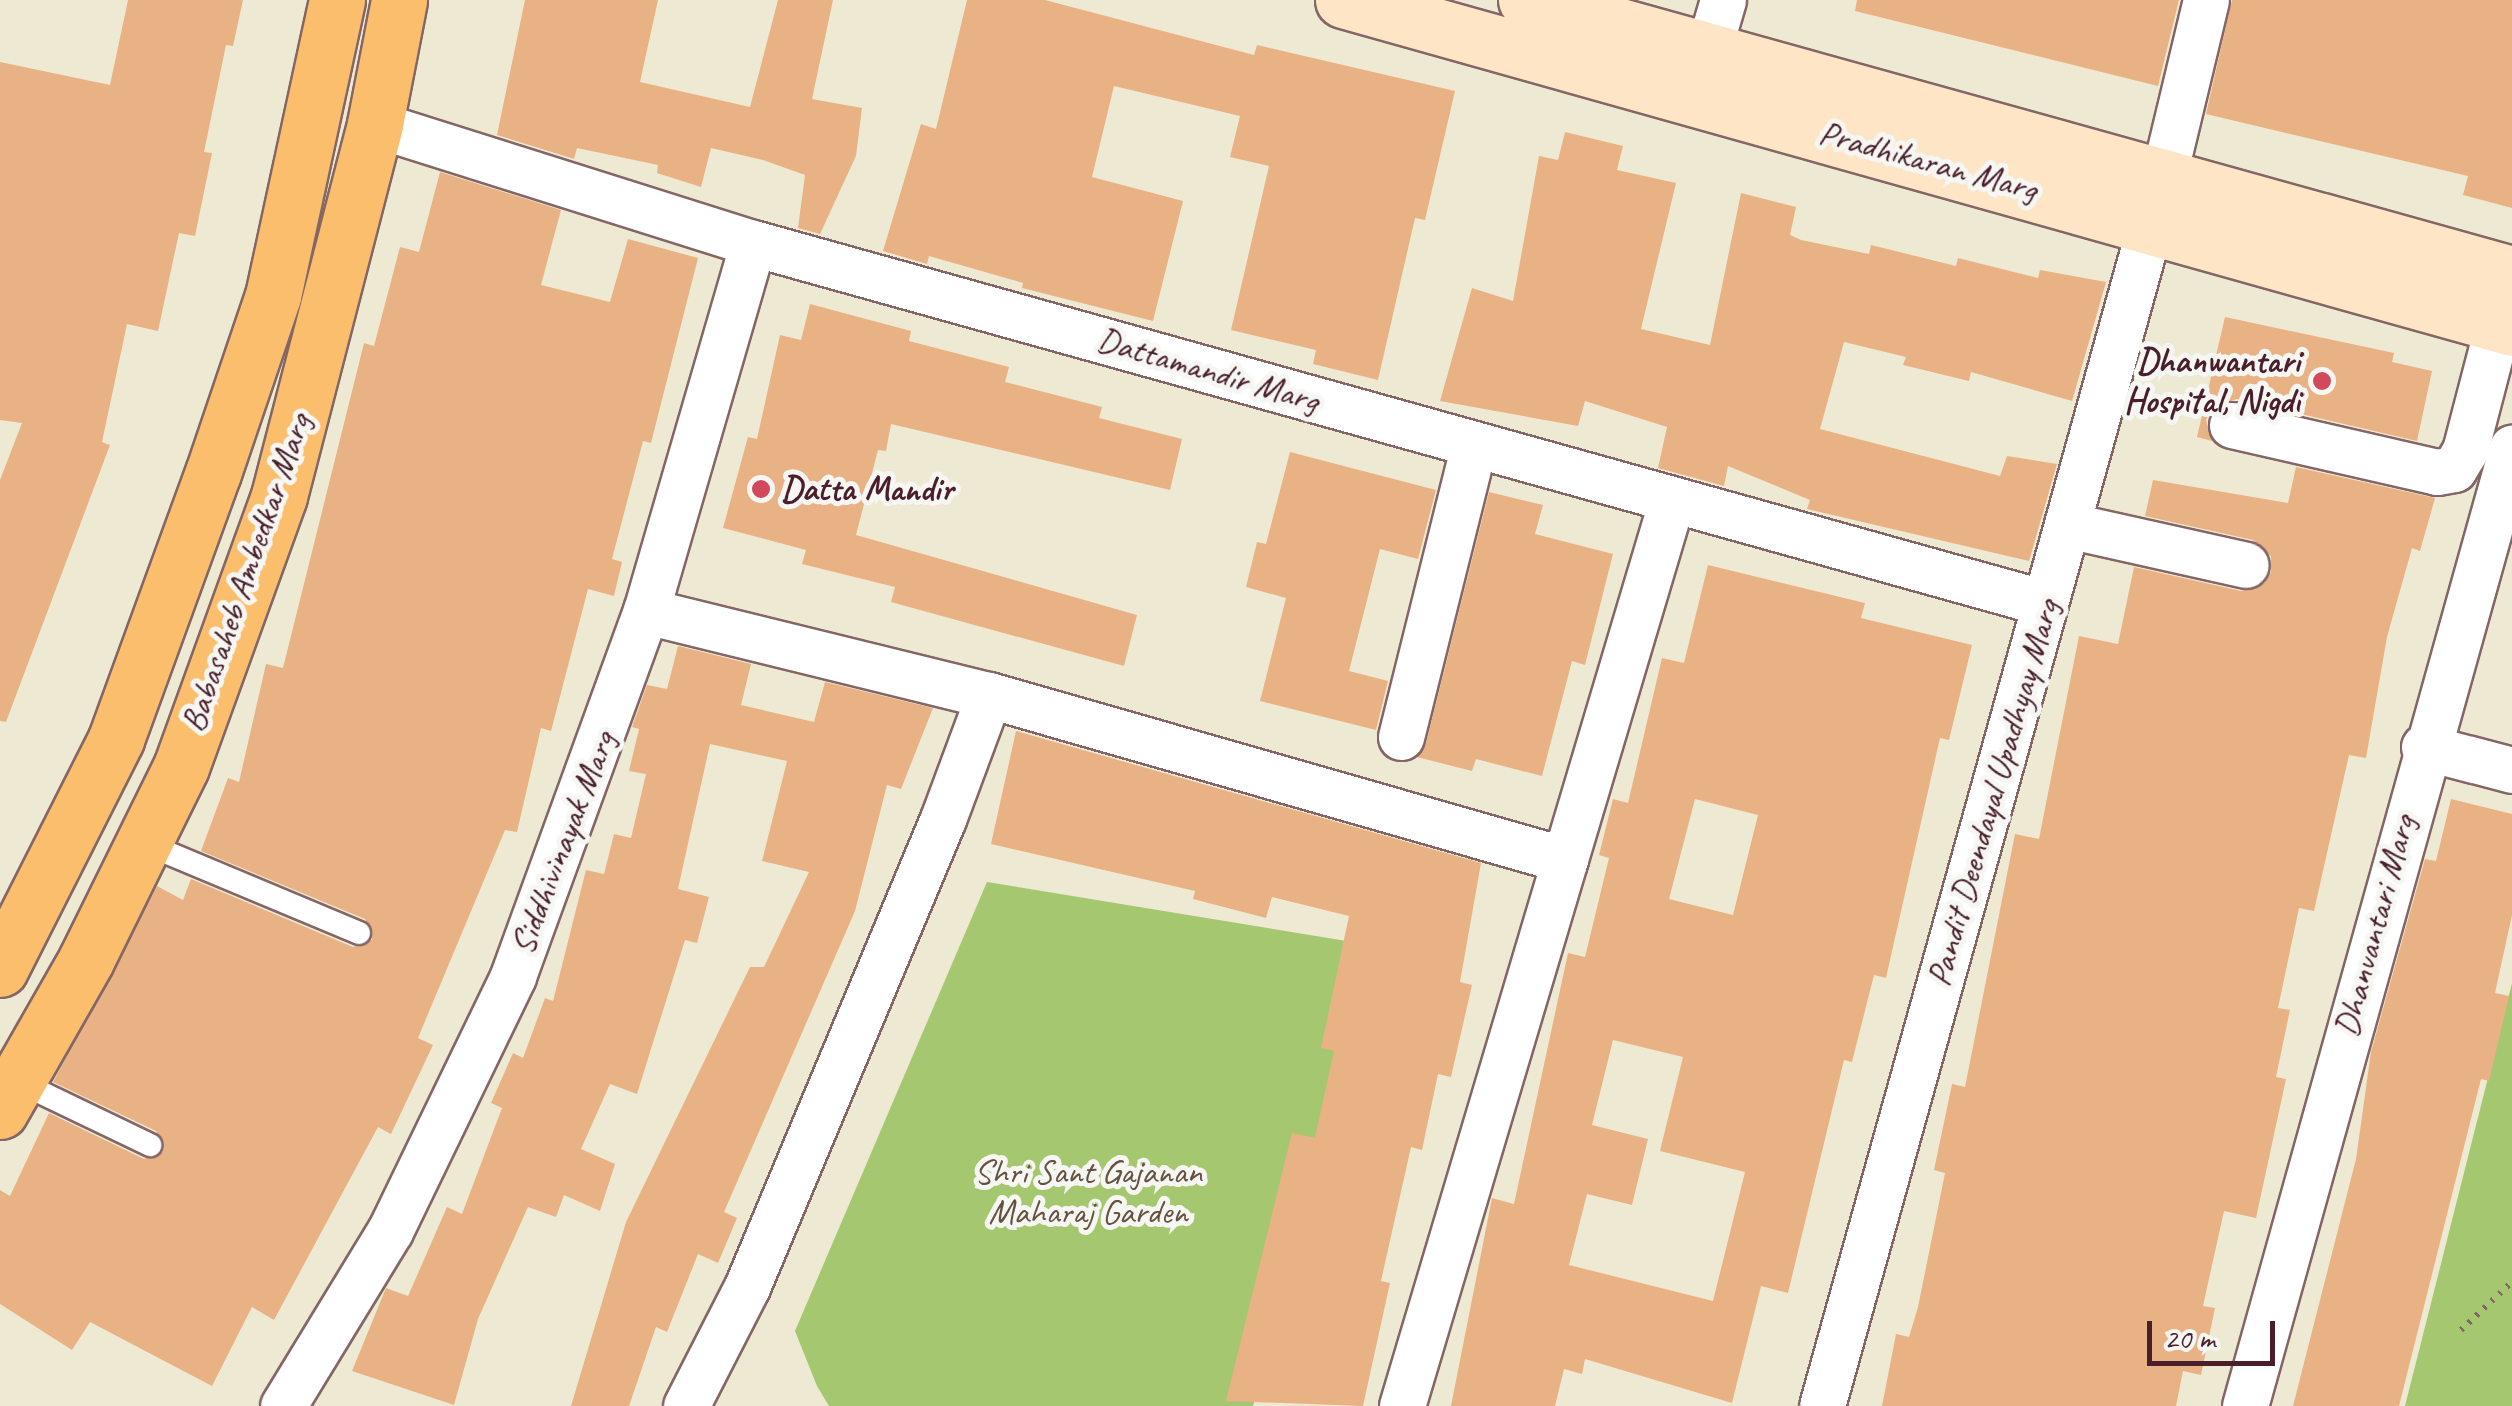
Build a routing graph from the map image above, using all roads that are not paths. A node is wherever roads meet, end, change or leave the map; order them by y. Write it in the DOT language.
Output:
graph roads {
  1 [pos="336,0"];
  2 [pos="399,0"];
  3 [pos="1343,0"];
  4 [pos="2206,0"];
  5 [pos="1546,16"];
  6 [pos="1716,26"];
  7 [pos="375,124"];
  8 [pos="2156,201"];
  9 [pos="752,242"];
  10 [pos="2507,309"];
  11 [pos="2232,424"];
  12 [pos="1474,444"];
  13 [pos="2512,448"];
  14 [pos="1672,500"];
  15 [pos="2067,525"];
  16 [pos="2246,565"];
  17 [pos="2046,603"];
  18 [pos="646,611"];
  19 [pos="989,694"];
  20 [pos="1400,736"];
  21 [pos="2424,747"];
  22 [pos="2512,770"];
  23 [pos="144,843"];
  24 [pos="1565,860"];
  25 [pos="358,933"];
  26 [pos="0,969"];
  27 [pos="9,1096"];
  28 [pos="150,1146"];
  29 [pos="283,1406"];
  30 [pos="686,1406"];
  31 [pos="1402,1406"];
  32 [pos="1822,1406"];
  33 [pos="2244,1406"];
  1 -- 26 [label="main road, Babasaheb Ambedkar Marg"];
  2 -- 7 [label="main road, Babasaheb Ambedkar Marg"];
  3 -- 5 [label="street, Pradhikaran Marg"];
  4 -- 8 [label="street, Pandit Deendayal Upadhyay Marg"];
  5 -- 6 [label="street, Pradhikaran Marg"];
  5 -- 8 [label="street, Pradhikaran Marg"];
  6 -- 8 [label="street, Pradhikaran Marg"];
  7 -- 9 [label="street, Dattamandir Marg"];
  7 -- 23 [label="main road, Babasaheb Ambedkar Marg"];
  8 -- 10 [label="street, Pradhikaran Marg"];
  8 -- 15 [label="street, Pandit Deendayal Upadhyay Marg"];
  9 -- 12 [label="street, Dattamandir Marg"];
  9 -- 18 [label="street, Siddhivinayak Marg"];
  10 -- 11 [label="street"];
  12 -- 14 [label="street, Dattamandir Marg"];
  12 -- 20 [label="street"];
  13 -- 21 [label="street, Dhanvantari Marg"];
  14 -- 17 [label="street, Dattamandir Marg"];
  14 -- 24 [label="street"];
  15 -- 16 [label="street"];
  15 -- 17 [label="street, Pandit Deendayal Upadhyay Marg"];
  17 -- 32 [label="street, Pandit Deendayal Upadhyay Marg"];
  18 -- 19 [label="street"];
  18 -- 29 [label="street, Siddhivinayak Marg"];
  19 -- 24 [label="street"];
  19 -- 30 [label="street"];
  21 -- 22 [label="street"];
  21 -- 33 [label="street, Dhanvantari Marg"];
  23 -- 25 [label="lane"];
  23 -- 27 [label="main road, Babasaheb Ambedkar Marg"];
  24 -- 31 [label="street"];
  27 -- 28 [label="lane"];
}
